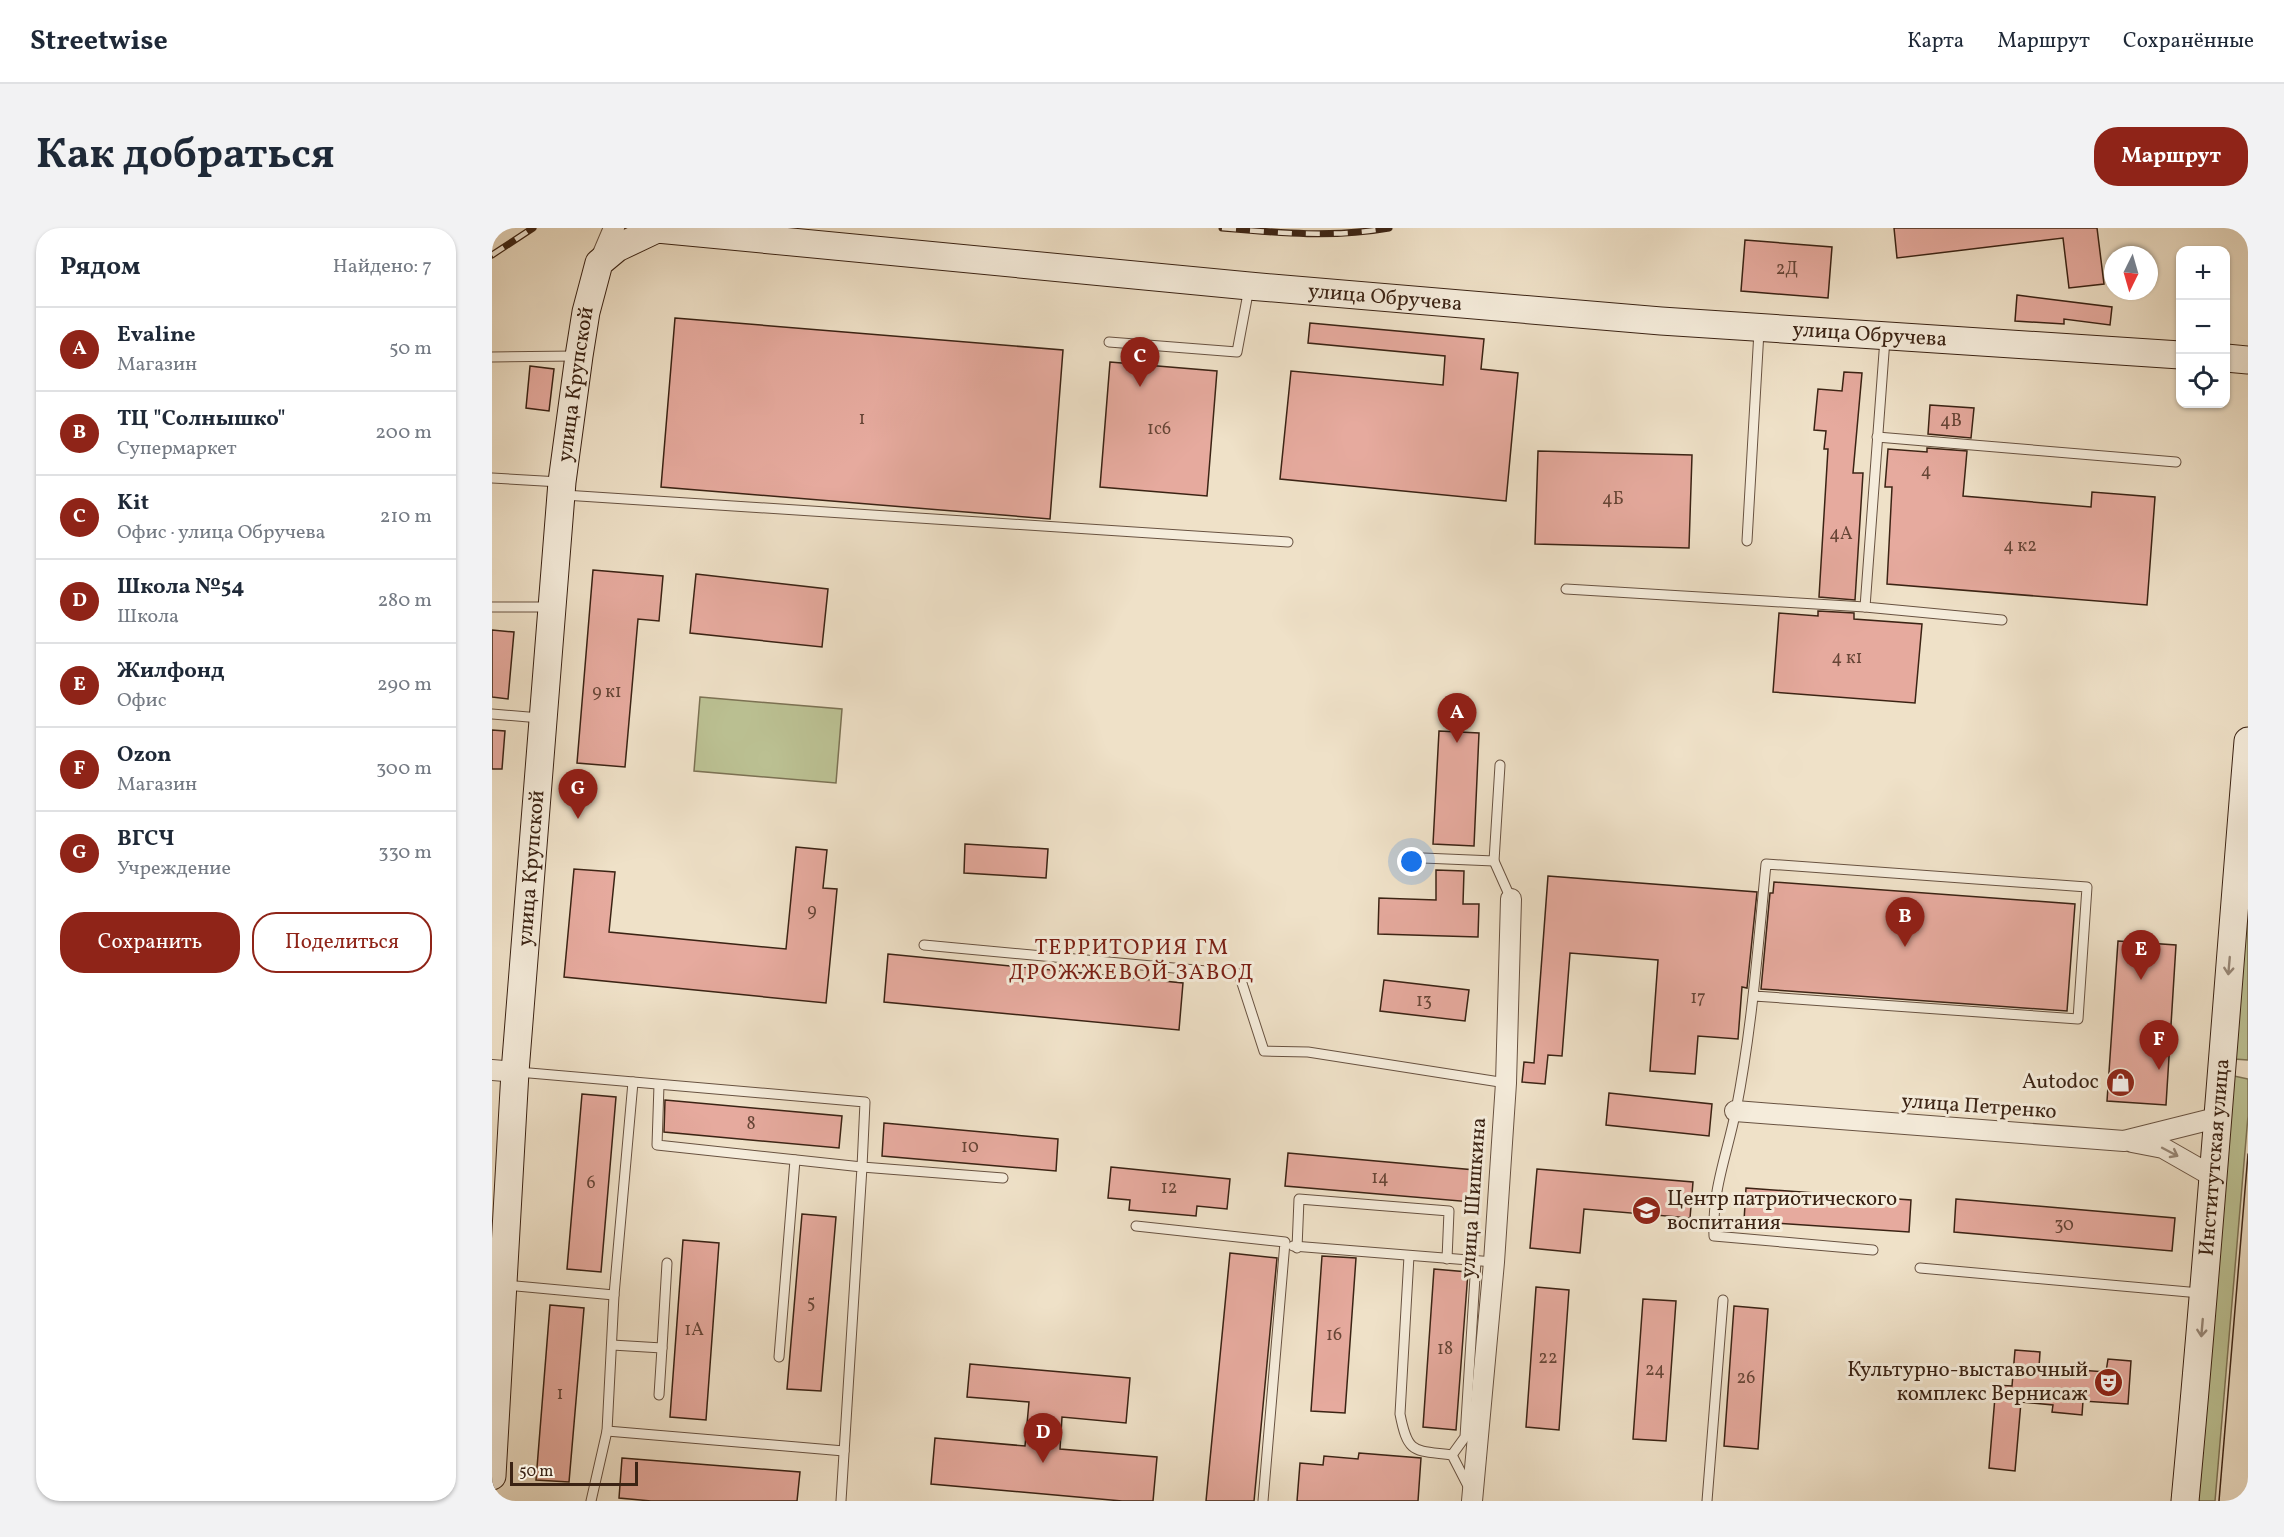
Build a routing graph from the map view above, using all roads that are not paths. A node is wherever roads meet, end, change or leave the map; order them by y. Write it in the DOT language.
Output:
graph roads {
  1 [pos="614,228"];
  2 [pos="656,229"];
  3 [pos="599,263"];
  4 [pos="1249,286"];
  5 [pos="1759,327"];
  6 [pos="1885,336"];
  7 [pos="1109,342"];
  8 [pos="2176,355"];
  9 [pos="579,356"];
  10 [pos="492,357"];
  11 [pos="2230,358"];
  12 [pos="2248,360"];
  13 [pos="1877,437"];
  14 [pos="2176,462"];
  15 [pos="492,478"];
  16 [pos="562,489"];
  17 [pos="1747,541"];
  18 [pos="1288,542"];
  19 [pos="1566,589"];
  20 [pos="492,607"];
  21 [pos="552,607"];
  22 [pos="1865,607"];
  23 [pos="2002,620"];
  24 [pos="492,714"];
  25 [pos="544,718"];
  26 [pos="2248,741"];
  27 [pos="1500,765"];
  28 [pos="1423,858"];
  29 [pos="1494,861"];
  30 [pos="1511,899"];
  31 [pos="924,945"];
  32 [pos="1754,996"];
  33 [pos="504,1071"];
  34 [pos="633,1082"];
  35 [pos="1506,1083"];
  36 [pos="658,1085"];
  37 [pos="1736,1111"];
  38 [pos="2216,1118"];
  39 [pos="2124,1141"];
  40 [pos="795,1160"];
  41 [pos="862,1167"];
  42 [pos="2212,1176"];
  43 [pos="1003,1178"];
  44 [pos="1136,1226"];
  45 [pos="1286,1242"];
  46 [pos="1297,1248"];
  47 [pos="1873,1250"];
  48 [pos="1409,1256"];
  49 [pos="1447,1259"];
  50 [pos="1485,1261"];
  51 [pos="668,1263"];
  52 [pos="1920,1268"];
  53 [pos="498,1285"];
  54 [pos="2205,1293"];
  55 [pos="614,1295"];
  56 [pos="1723,1300"];
  57 [pos="612,1345"];
  58 [pos="662,1348"];
  59 [pos="778,1357"];
  60 [pos="659,1395"];
  61 [pos="607,1431"];
  62 [pos="844,1451"];
  63 [pos="1452,1455"];
  64 [pos="492,1476"];
  65 [pos="1472,1498"];
  66 [pos="591,1501"];
  67 [pos="841,1501"];
  68 [pos="1263,1501"];
  69 [pos="1707,1501"];
  70 [pos="2185,1501"];
  1 -- 3 [label="street"];
  2 -- 3 [label="main road, улица Обручева"];
  2 -- 4 [label="main road, улица Обручева"];
  3 -- 9 [label="main road, улица Крупской"];
  4 -- 5 [label="main road, улица Обручева"];
  4 -- 7 [label="lane"];
  5 -- 6 [label="main road, улица Обручева"];
  5 -- 17 [label="lane"];
  6 -- 8 [label="main road, улица Обручева"];
  6 -- 13 [label="lane"];
  9 -- 10 [label="lane"];
  9 -- 16 [label="main road, улица Крупской"];
  11 -- 12 [label="main road"];
  13 -- 14 [label="lane"];
  13 -- 22 [label="lane"];
  15 -- 16 [label="lane"];
  16 -- 18 [label="lane"];
  16 -- 21 [label="main road, улица Крупской"];
  19 -- 22 [label="lane"];
  20 -- 21 [label="lane"];
  21 -- 25 [label="main road, улица Крупской"];
  22 -- 23 [label="lane"];
  24 -- 25 [label="lane"];
  25 -- 33 [label="main road, улица Крупской"];
  26 -- 38 [label="main road, Институтская улица, one-way"];
  27 -- 29 [label="lane"];
  28 -- 29 [label="lane"];
  29 -- 30 [label="lane"];
  30 -- 35 [label="street, улица Шишкина"];
  31 -- 35 [label="lane"];
  32 -- 32 [label="lane"];
  32 -- 37 [label="lane"];
  33 -- 34 [label="lane"];
  33 -- 53 [label="main road, улица Крупской"];
  34 -- 36 [label="lane"];
  34 -- 55 [label="lane"];
  35 -- 50 [label="street, улица Шишкина"];
  36 -- 40 [label="lane"];
  36 -- 41 [label="lane"];
  37 -- 39 [label="street, улица Петренко"];
  37 -- 47 [label="lane"];
  38 -- 39 [label="street, улица Петренко"];
  38 -- 42 [label="main road, Институтская улица"];
  39 -- 42 [label="street, one-way"];
  40 -- 41 [label="lane"];
  40 -- 59 [label="lane"];
  41 -- 43 [label="lane"];
  41 -- 62 [label="lane"];
  42 -- 54 [label="main road, Институтская улица"];
  44 -- 45 [label="lane"];
  45 -- 46 [label="lane"];
  45 -- 68 [label="lane"];
  46 -- 48 [label="lane"];
  46 -- 49 [label="lane"];
  48 -- 49 [label="lane"];
  48 -- 63 [label="lane"];
  49 -- 50 [label="lane"];
  50 -- 63 [label="lane"];
  50 -- 65 [label="street, улица Шишкина"];
  51 -- 58 [label="lane"];
  52 -- 54 [label="lane"];
  53 -- 55 [label="lane"];
  53 -- 64 [label="main road, улица Крупской"];
  54 -- 70 [label="main road, Институтская улица, one-way"];
  55 -- 57 [label="lane"];
  56 -- 69 [label="lane"];
  57 -- 58 [label="lane"];
  57 -- 61 [label="lane"];
  58 -- 60 [label="lane"];
  61 -- 62 [label="lane"];
  61 -- 66 [label="lane"];
  62 -- 67 [label="lane"];
  63 -- 65 [label="lane"];
}
